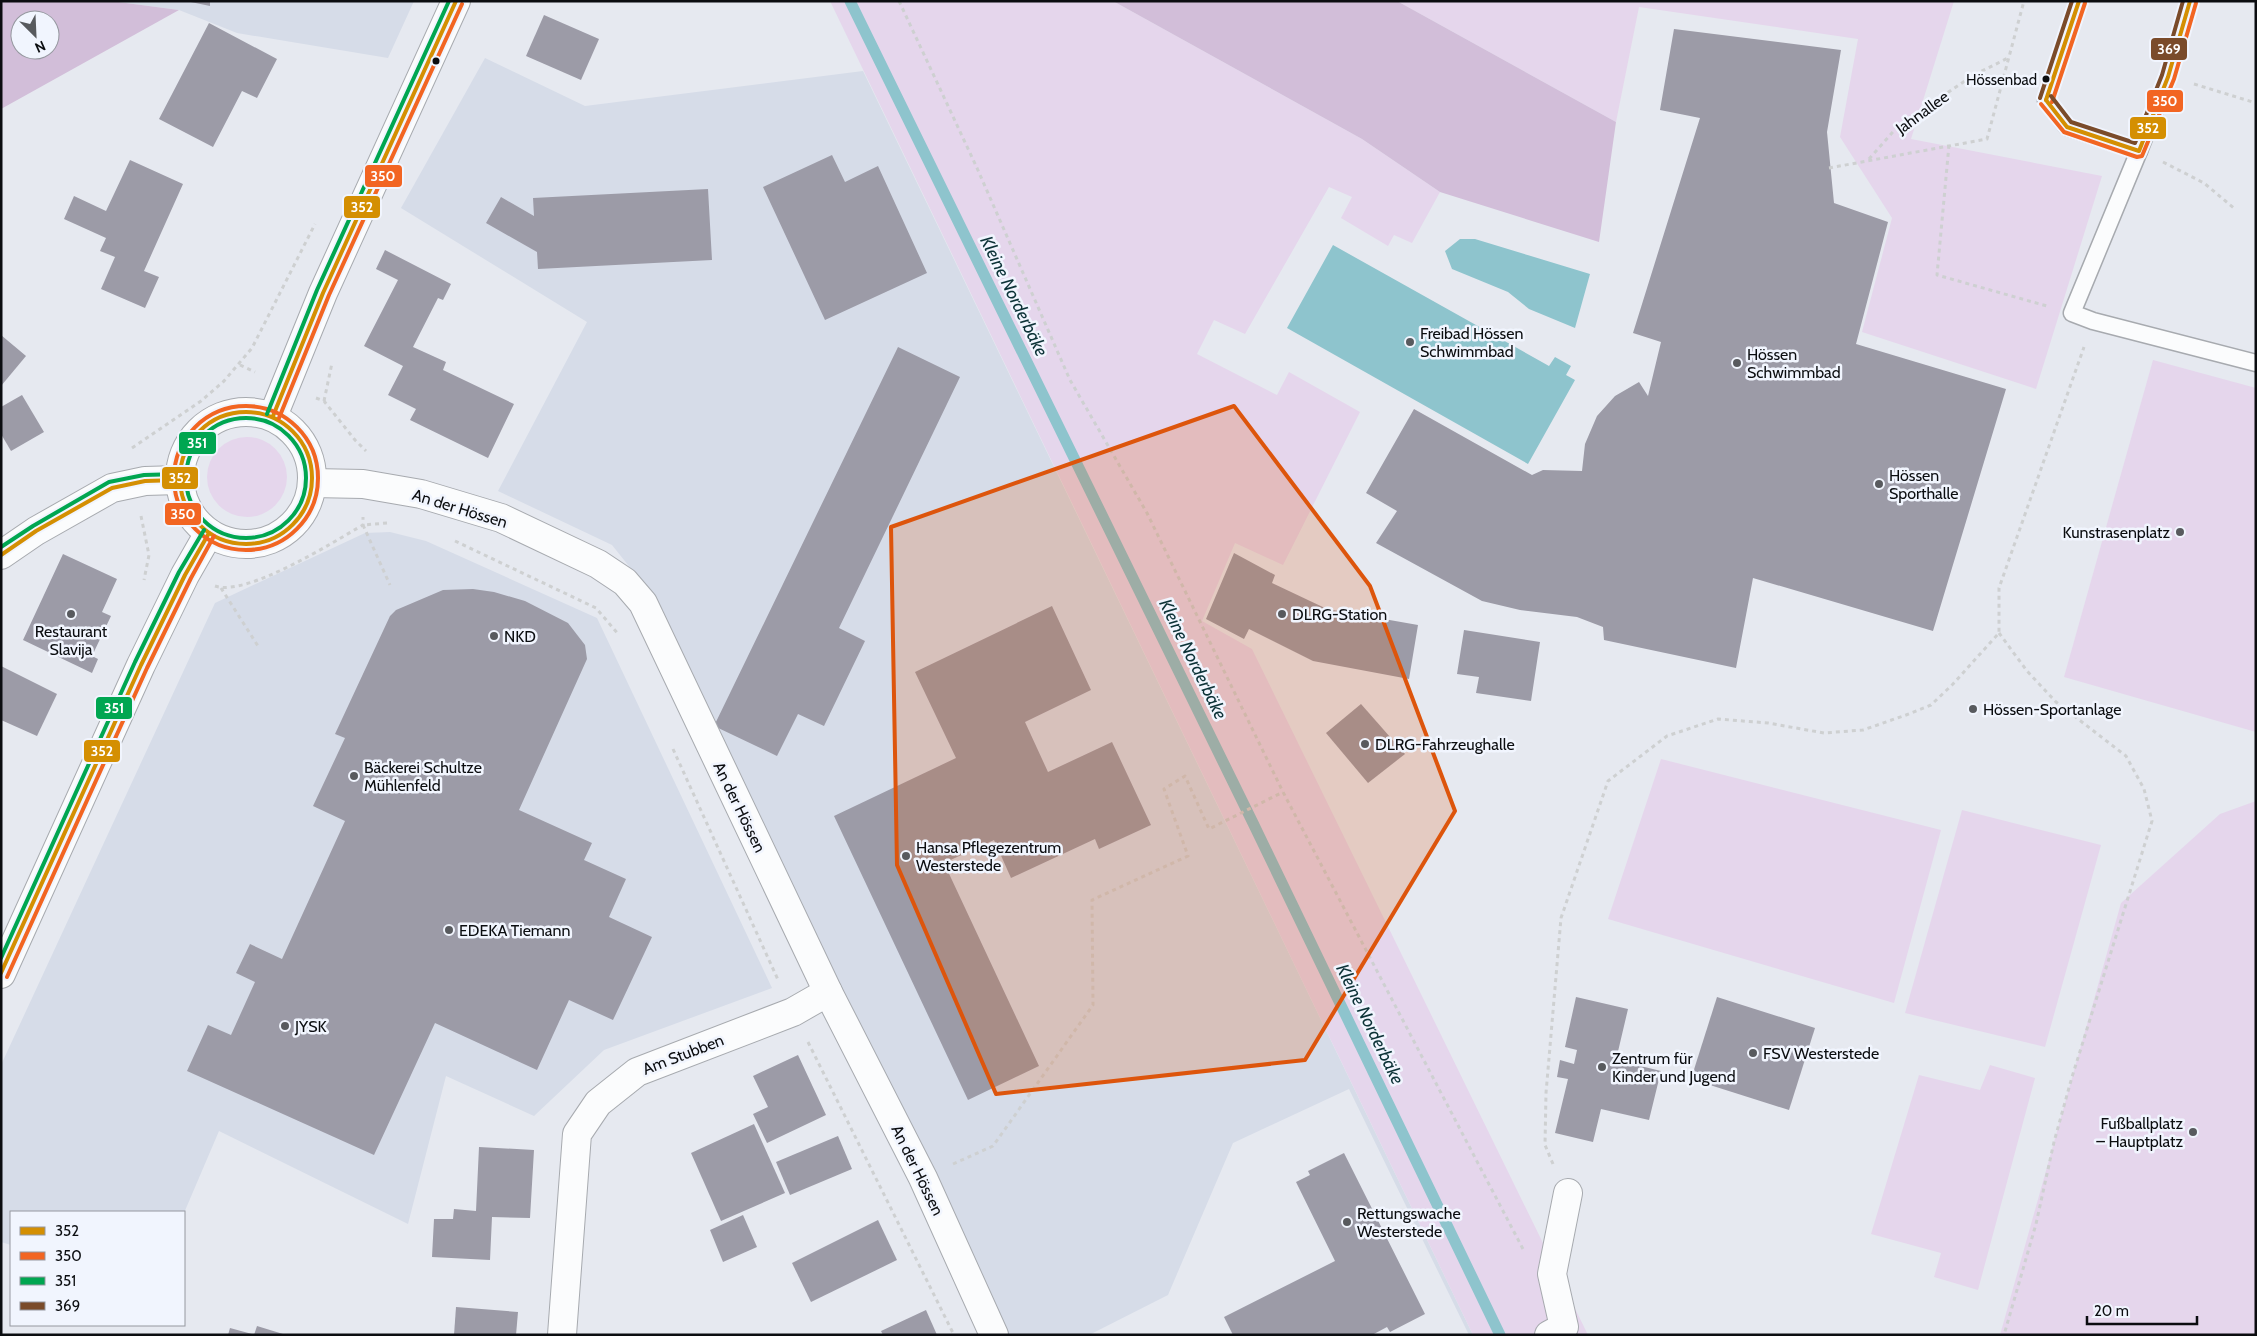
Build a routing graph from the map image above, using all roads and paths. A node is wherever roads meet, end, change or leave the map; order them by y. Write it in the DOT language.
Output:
graph roads {
  1 [pos="456,1"];
  2 [pos="899,1"];
  3 [pos="2024,1"];
  4 [pos="2079,1"];
  5 [pos="2190,1"];
  6 [pos="2009,58"];
  7 [pos="2168,77"];
  8 [pos="2256,103"];
  9 [pos="1949,145"];
  10 [pos="2139,150"];
  11 [pos="1868,160"];
  12 [pos="1829,168"];
  13 [pos="2235,209"];
  14 [pos="320,216"];
  15 [pos="2072,313"];
  16 [pos="2093,321"];
  17 [pos="2256,362"];
  18 [pos="273,416"];
  19 [pos="144,440"];
  20 [pos="179,480"];
  21 [pos="145,481"];
  22 [pos="312,483"];
  23 [pos="393,523"];
  24 [pos="209,533"];
  25 [pos="452,540"];
  26 [pos="1,555"];
  27 [pos="149,555"];
  28 [pos="390,585"];
  29 [pos="222,588"];
  30 [pos="1999,633"];
  31 [pos="623,642"];
  32 [pos="258,646"];
  33 [pos="671,744"];
  34 [pos="1282,792"];
  35 [pos="1,974"];
  36 [pos="828,992"];
  37 [pos="793,1012"];
  38 [pos="923,1178"];
  39 [pos="1568,1193"];
  40 [pos="1527,1257"];
  41 [pos="562,1335"];
  42 [pos="954,1335"];
  43 [pos="994,1335"];
  44 [pos="1549,1335"];
  45 [pos="2004,1335"];
  1 -- 18 [label="street"];
  2 -- 34 [label="path"];
  3 -- 6 [label="path"];
  4 -- 10 [label="lane"];
  5 -- 7 [label="lane"];
  6 -- 9 [label="path"];
  6 -- 11 [label="path, Jahnallee"];
  7 -- 8 [label="path"];
  7 -- 10 [label="lane"];
  9 -- 11 [label="path"];
  9 -- 15 [label="path"];
  10 -- 13 [label="path"];
  10 -- 15 [label="lane"];
  11 -- 12 [label="path"];
  14 -- 19 [label="path"];
  15 -- 16 [label="lane"];
  16 -- 17 [label="lane"];
  16 -- 30 [label="path"];
  18 -- 20 [label="street"];
  18 -- 22 [label="street"];
  20 -- 21 [label="street"];
  20 -- 24 [label="street"];
  21 -- 26 [label="street"];
  21 -- 27 [label="path"];
  22 -- 24 [label="street"];
  22 -- 36 [label="street, An der Hössen"];
  23 -- 28 [label="path"];
  24 -- 35 [label="street"];
  25 -- 31 [label="path"];
  29 -- 32 [label="path"];
  30 -- 39 [label="path"];
  30 -- 45 [label="path"];
  33 -- 37 [label="path"];
  34 -- 38 [label="path"];
  34 -- 40 [label="path"];
  36 -- 37 [label="street, Am Stubben"];
  36 -- 38 [label="street, An der Hössen"];
  37 -- 41 [label="street, Am Stubben"];
  37 -- 42 [label="path"];
  38 -- 43 [label="street, An der Hössen"];
  39 -- 44 [label="street"];
}
